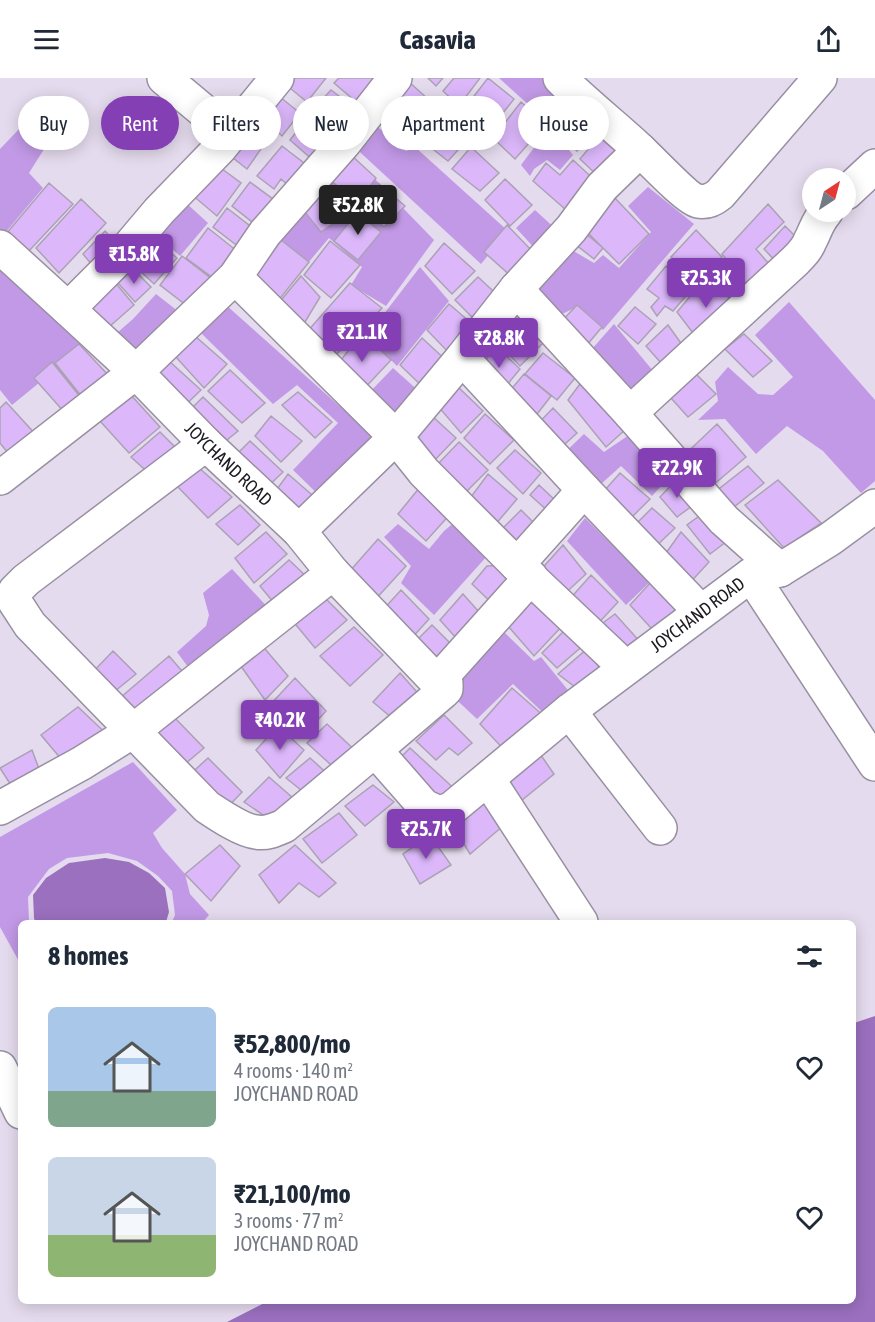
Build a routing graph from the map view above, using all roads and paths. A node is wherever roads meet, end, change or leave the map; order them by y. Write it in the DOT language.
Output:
graph roads {
  1 [pos="164,78"];
  2 [pos="277,78"];
  3 [pos="395,78"];
  4 [pos="560,78"];
  5 [pos="820,78"];
  6 [pos="262,96"];
  7 [pos="191,101"];
  8 [pos="218,150"];
  9 [pos="640,150"];
  10 [pos="875,166"];
  11 [pos="856,184"];
  12 [pos="819,222"];
  13 [pos="0,247"];
  14 [pos="235,277"];
  15 [pos="516,289"];
  16 [pos="68,309"];
  17 [pos="462,358"];
  18 [pos="136,372"];
  19 [pos="630,413"];
  20 [pos="396,437"];
  21 [pos="206,444"];
  22 [pos="0,478"];
  23 [pos="584,490"];
  24 [pos="874,509"];
  25 [pos="299,531"];
  26 [pos="524,571"];
  27 [pos="765,572"];
  28 [pos="333,573"];
  29 [pos="701,612"];
  30 [pos="626,668"];
  31 [pos="442,682"];
  32 [pos="569,711"];
  33 [pos="133,731"];
  34 [pos="375,750"];
  35 [pos="875,764"];
  36 [pos="488,779"];
  37 [pos="3,799"];
  38 [pos="660,828"];
  39 [pos="580,920"];
  40 [pos="0,1068"];
  41 [pos="18,1106"];
  1 -- 7 [label="street"];
  2 -- 6 [label="street"];
  3 -- 14 [label="street"];
  4 -- 9 [label="street"];
  5 -- 9 [label="street"];
  8 -- 16 [label="street"];
  9 -- 15 [label="street"];
  10 -- 11 [label="street"];
  12 -- 19 [label="street"];
  13 -- 16 [label="street, JOYCHAND ROAD"];
  14 -- 18 [label="street"];
  14 -- 20 [label="street"];
  15 -- 17 [label="street"];
  15 -- 19 [label="street"];
  16 -- 18 [label="street, JOYCHAND ROAD"];
  17 -- 20 [label="street"];
  17 -- 23 [label="street"];
  18 -- 21 [label="street, JOYCHAND ROAD"];
  18 -- 22 [label="street"];
  19 -- 27 [label="street"];
  20 -- 25 [label="street"];
  20 -- 26 [label="street"];
  21 -- 25 [label="street, JOYCHAND ROAD"];
  21 -- 33 [label="street"];
  23 -- 26 [label="street"];
  23 -- 29 [label="street"];
  24 -- 27 [label="street, JOYCHAND ROAD"];
  25 -- 28 [label="street, JOYCHAND ROAD"];
  26 -- 30 [label="street"];
  26 -- 31 [label="street"];
  27 -- 29 [label="street, JOYCHAND ROAD"];
  27 -- 35 [label="street"];
  28 -- 31 [label="street, JOYCHAND ROAD"];
  28 -- 33 [label="street"];
  29 -- 30 [label="street, JOYCHAND ROAD"];
  30 -- 32 [label="street, JOYCHAND ROAD"];
  31 -- 34 [label="street"];
  32 -- 36 [label="street, JOYCHAND ROAD"];
  32 -- 38 [label="street"];
  33 -- 34 [label="street"];
  33 -- 37 [label="street"];
  34 -- 36 [label="street, JOYCHAND ROAD"];
  36 -- 39 [label="street"];
  40 -- 41 [label="street"];
}
